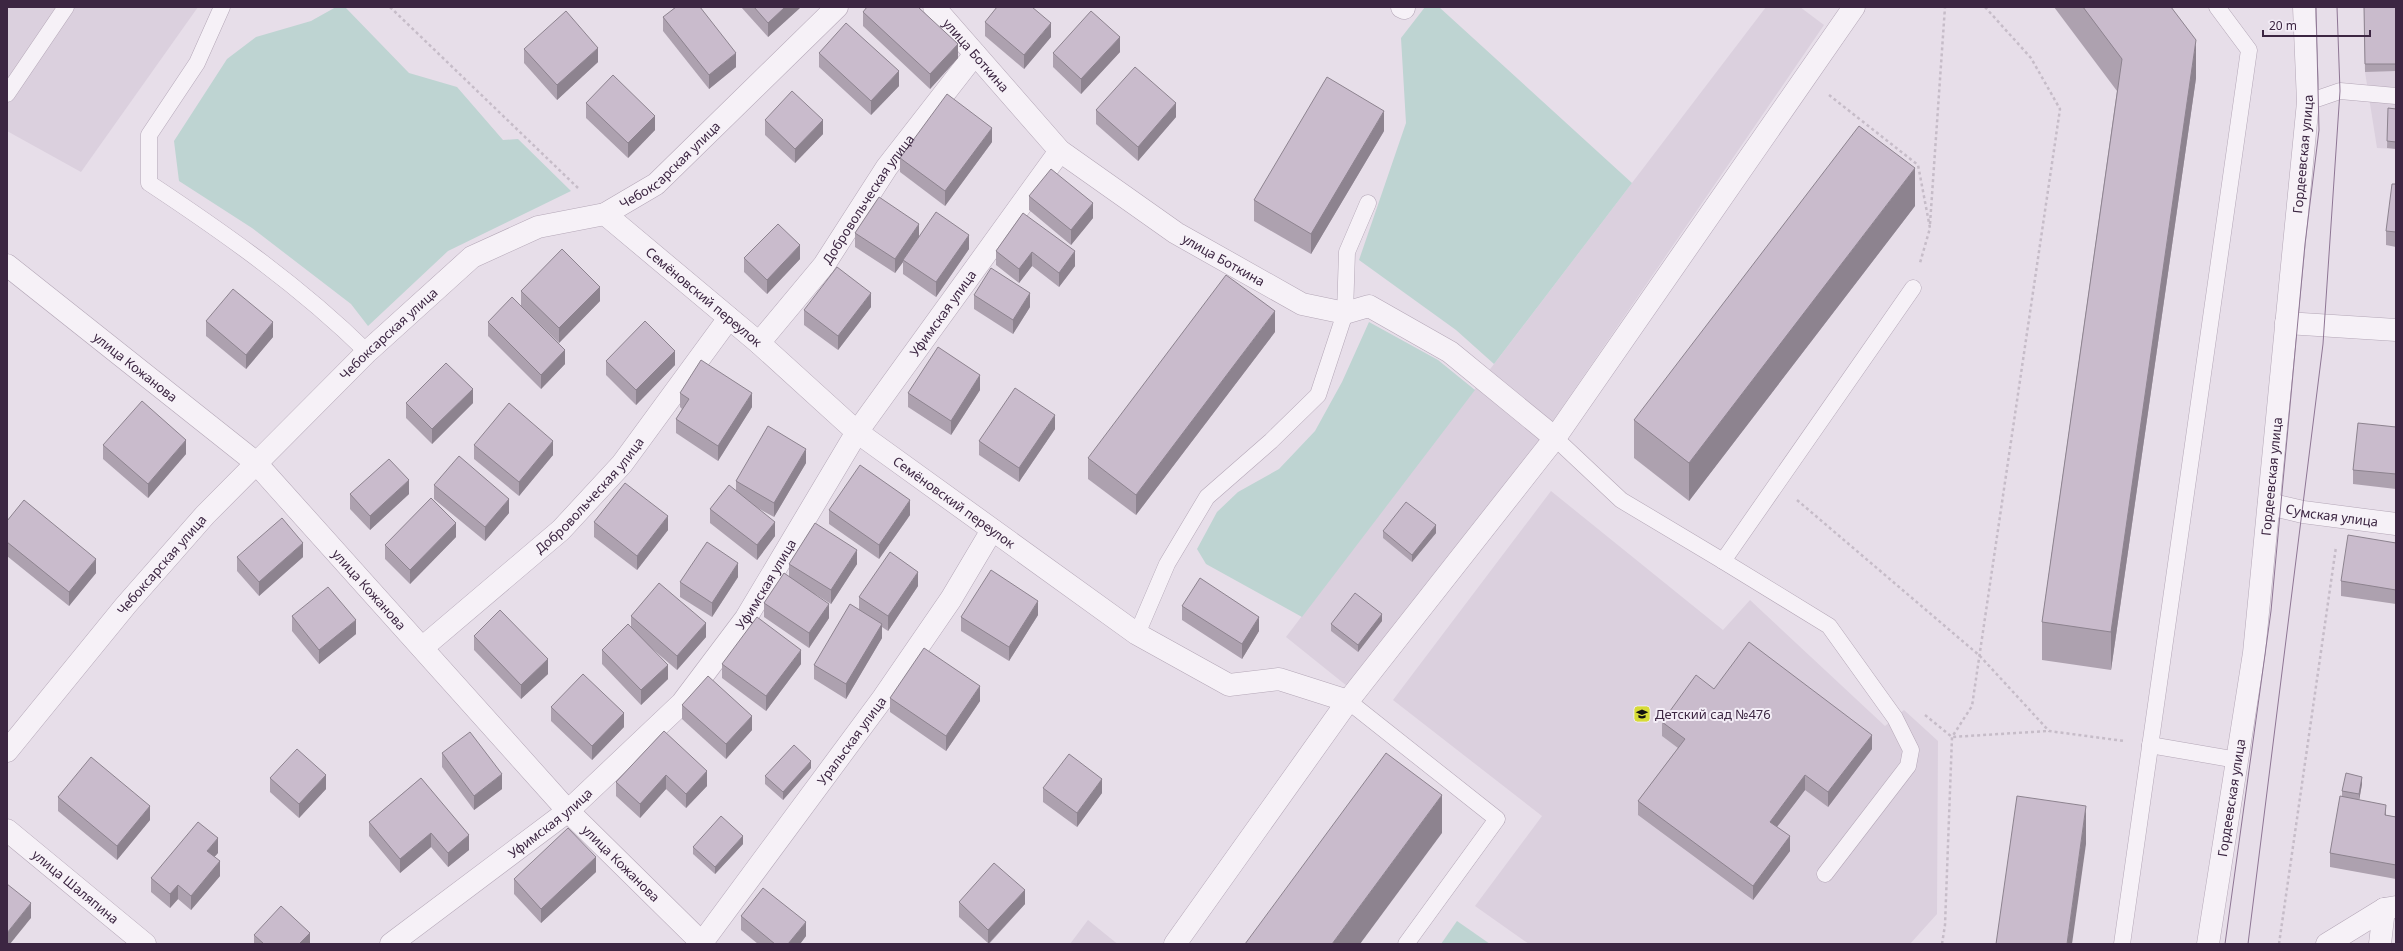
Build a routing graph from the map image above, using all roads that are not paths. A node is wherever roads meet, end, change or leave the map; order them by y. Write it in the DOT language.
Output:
graph roads {
  1 [pos="66,7"];
  2 [pos="222,7"];
  3 [pos="836,7"];
  4 [pos="934,7"];
  5 [pos="1854,7"];
  6 [pos="2217,7"];
  7 [pos="2304,7"];
  8 [pos="975,54"];
  9 [pos="7,94"];
  10 [pos="2396,96"];
  11 [pos="2308,102"];
  12 [pos="1060,151"];
  13 [pos="1368,203"];
  14 [pos="605,214"];
  15 [pos="7,265"];
  16 [pos="1913,288"];
  17 [pos="1345,313"];
  18 [pos="729,318"];
  19 [pos="2286,323"];
  20 [pos="2396,330"];
  21 [pos="759,343"];
  22 [pos="367,352"];
  23 [pos="857,432"];
  24 [pos="1555,438"];
  25 [pos="255,462"];
  26 [pos="2269,504"];
  27 [pos="2396,524"];
  28 [pos="992,530"];
  29 [pos="1722,561"];
  30 [pos="1137,634"];
  31 [pos="422,648"];
  32 [pos="1348,701"];
  33 [pos="2150,745"];
  34 [pos="7,751"];
  35 [pos="2237,760"];
  36 [pos="568,811"];
  37 [pos="7,830"];
  38 [pos="1825,874"];
  39 [pos="2390,908"];
  40 [pos="144,944"];
  41 [pos="391,944"];
  42 [pos="702,944"];
  43 [pos="1175,944"];
  44 [pos="1406,944"];
  45 [pos="2122,944"];
  46 [pos="2208,944"];
  47 [pos="2327,944"];
  48 [pos="2380,944"];
  1 -- 9 [label="lane"];
  2 -- 22 [label="lane"];
  3 -- 14 [label="street, Чебоксарская улица"];
  4 -- 8 [label="street, улица Боткина"];
  5 -- 24 [label="street"];
  6 -- 33 [label="lane"];
  7 -- 11 [label="street, Гордеевская улица"];
  8 -- 12 [label="street, улица Боткина"];
  8 -- 21 [label="street, Добровольческая улица"];
  10 -- 11 [label="lane"];
  11 -- 19 [label="street, Гордеевская улица"];
  12 -- 17 [label="street, улица Боткина"];
  12 -- 23 [label="street, Уфимская улица"];
  13 -- 17 [label="lane"];
  14 -- 18 [label="street, Семёновский переулок"];
  14 -- 22 [label="street, Чебоксарская улица"];
  15 -- 25 [label="street, улица Кожанова"];
  16 -- 29 [label="lane"];
  17 -- 24 [label="street, улица Боткина"];
  17 -- 30 [label="lane"];
  18 -- 21 [label="street, Семёновский переулок"];
  18 -- 31 [label="street, Добровольческая улица"];
  19 -- 20 [label="street"];
  19 -- 26 [label="street, Гордеевская улица"];
  21 -- 23 [label="street, Семёновский переулок"];
  22 -- 25 [label="street, Чебоксарская улица"];
  23 -- 28 [label="street, Семёновский переулок"];
  23 -- 36 [label="street, Уфимская улица"];
  24 -- 29 [label="lane"];
  24 -- 32 [label="street"];
  25 -- 31 [label="street, улица Кожанова"];
  25 -- 34 [label="street, Чебоксарская улица"];
  26 -- 27 [label="street, Сумская улица"];
  26 -- 35 [label="street, Гордеевская улица"];
  28 -- 30 [label="street, Семёновский переулок"];
  28 -- 42 [label="street, Уральская улица"];
  29 -- 38 [label="lane"];
  30 -- 32 [label="street, Семёновский переулок"];
  31 -- 36 [label="street, улица Кожанова"];
  32 -- 43 [label="street"];
  32 -- 44 [label="lane"];
  33 -- 35 [label="lane"];
  33 -- 45 [label="lane"];
  35 -- 46 [label="street, Гордеевская улица"];
  36 -- 41 [label="street, Уфимская улица"];
  36 -- 42 [label="street, улица Кожанова"];
  37 -- 40 [label="street, улица Шаляпина"];
  39 -- 47 [label="street"];
  39 -- 48 [label="street"];
}
